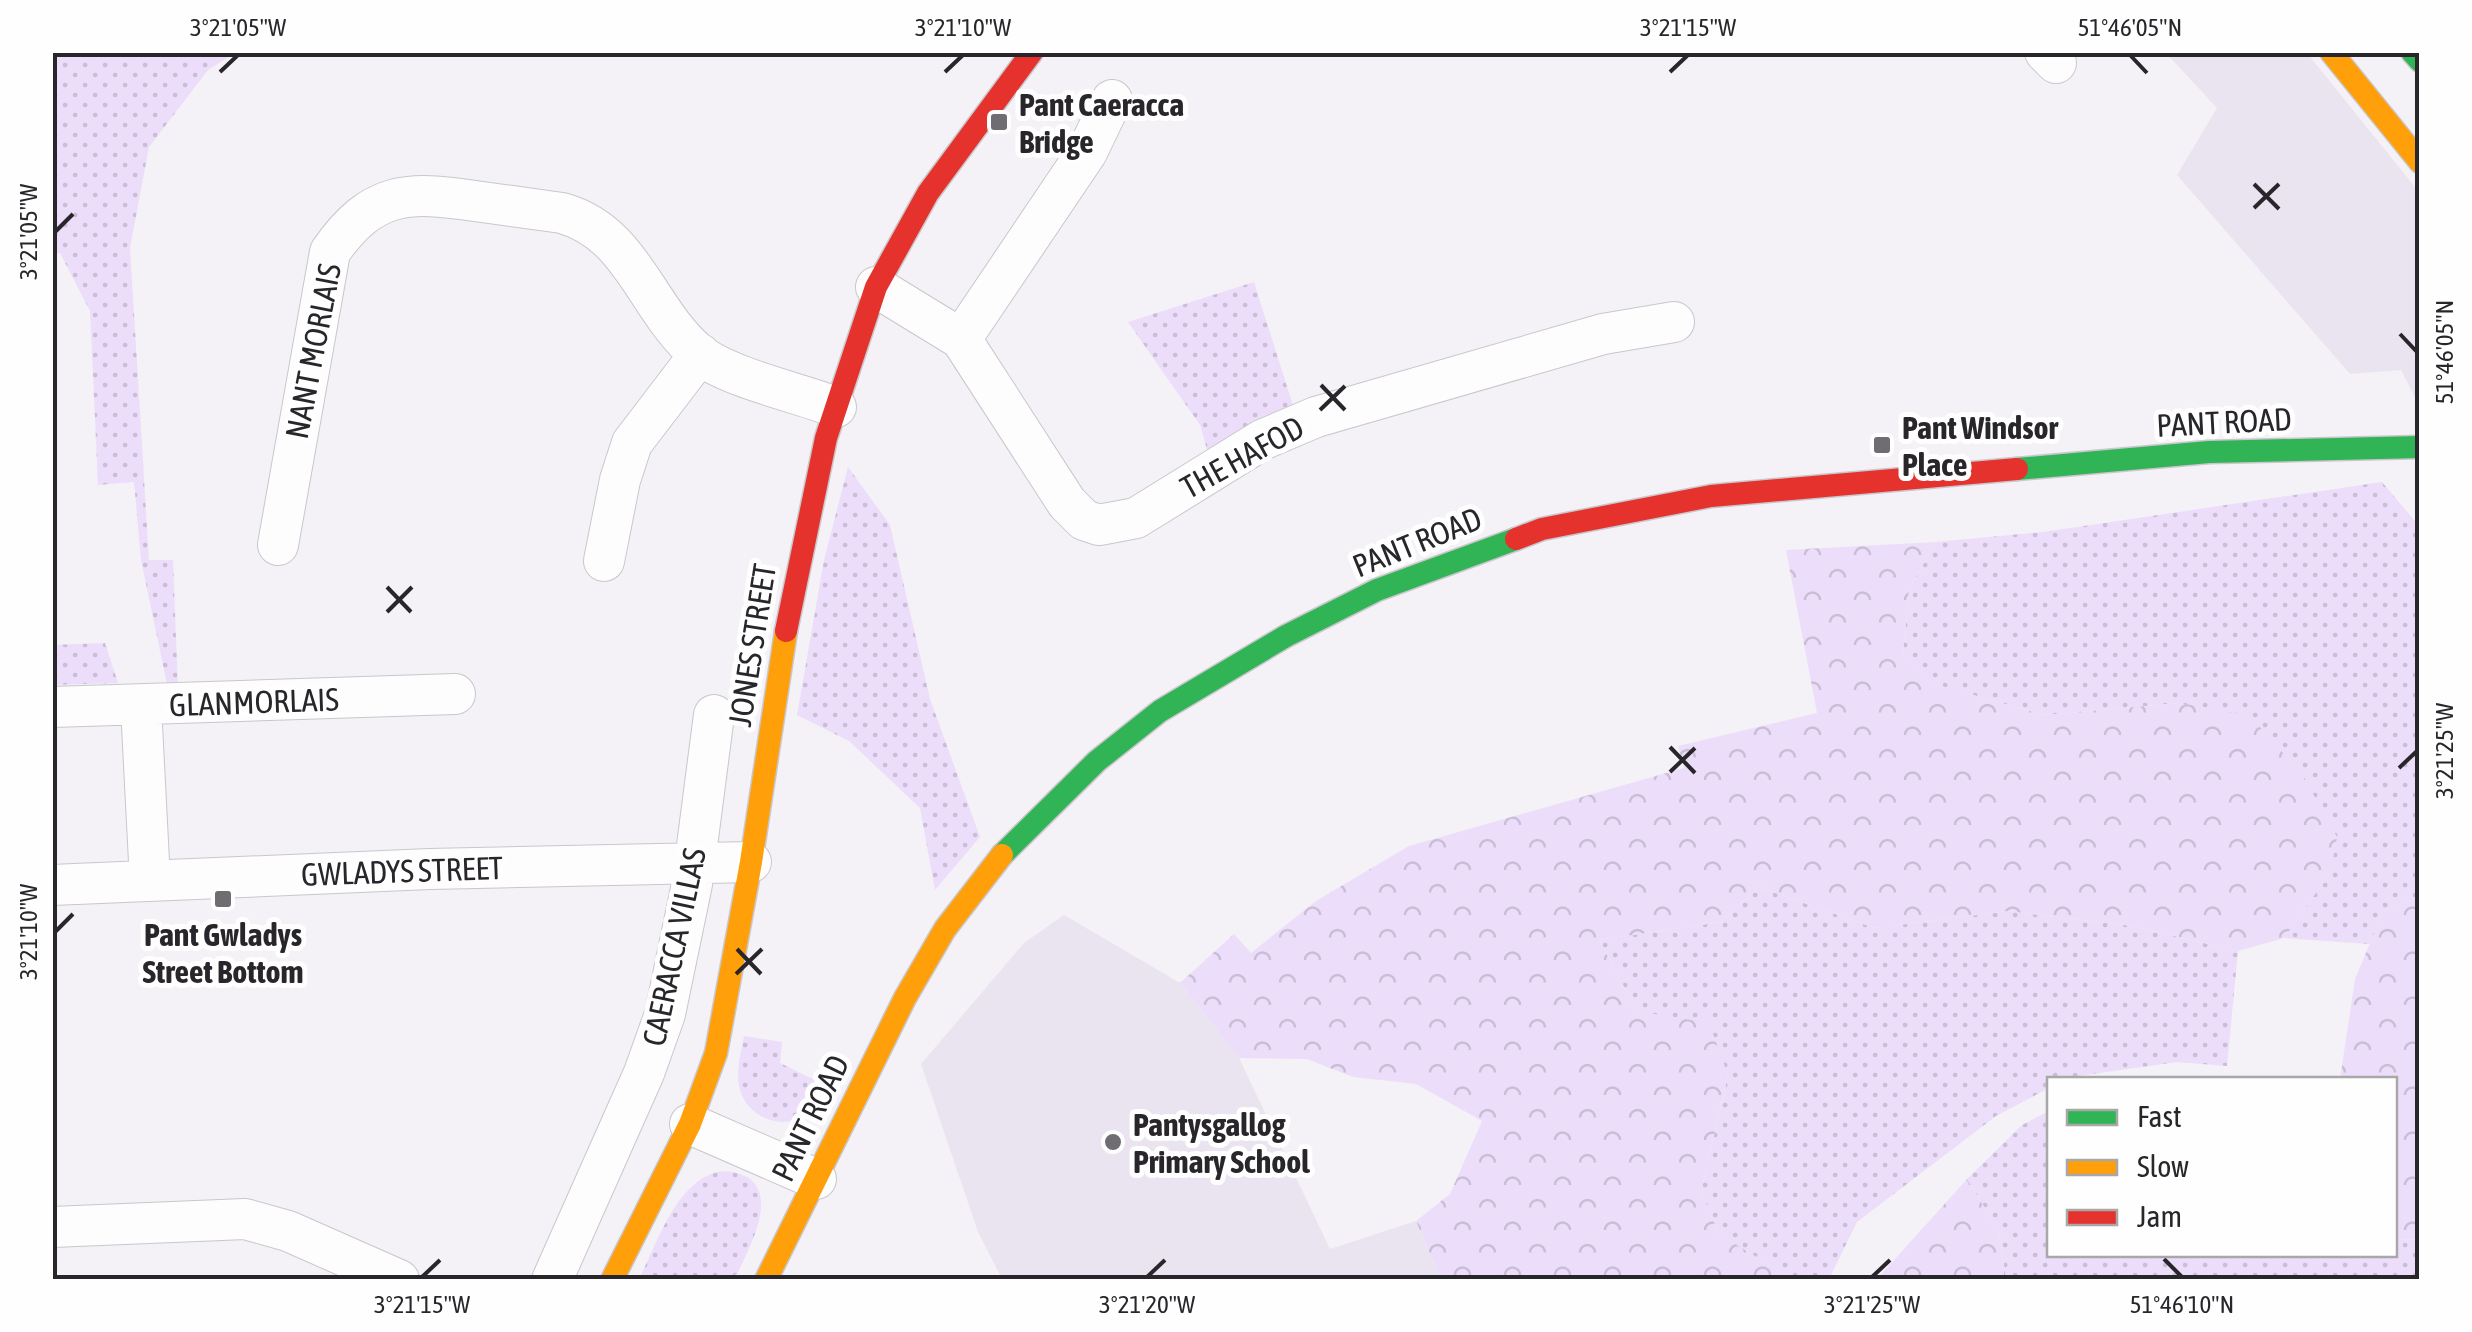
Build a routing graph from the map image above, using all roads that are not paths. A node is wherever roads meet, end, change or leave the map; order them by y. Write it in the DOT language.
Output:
graph roads {
  1 [pos="1032,52"];
  2 [pos="2331,52"];
  3 [pos="2412,52"];
  4 [pos="2420,61"];
  5 [pos="1112,100"];
  6 [pos="2420,162"];
  7 [pos="876,288"];
  8 [pos="1674,322"];
  9 [pos="960,339"];
  10 [pos="700,354"];
  11 [pos="836,407"];
  12 [pos="2420,446"];
  13 [pos="278,545"];
  14 [pos="603,561"];
  15 [pos="455,694"];
  16 [pos="140,706"];
  17 [pos="52,708"];
  18 [pos="714,714"];
  19 [pos="695,861"];
  20 [pos="751,862"];
  21 [pos="150,881"];
  22 [pos="52,885"];
  23 [pos="690,1124"];
  24 [pos="816,1180"];
  25 [pos="52,1227"];
  26 [pos="398,1280"];
  27 [pos="552,1280"];
  28 [pos="612,1280"];
  29 [pos="766,1280"];
  1 -- 7 [label="main road, JONES STREET"];
  2 -- 6 [label="main road"];
  3 -- 4 [label="main road"];
  5 -- 9 [label="street"];
  7 -- 9 [label="street, THE HAFOD"];
  7 -- 11 [label="main road, JONES STREET"];
  8 -- 9 [label="street, THE HAFOD"];
  10 -- 11 [label="street, NANT MORLAIS"];
  10 -- 13 [label="street, NANT MORLAIS"];
  10 -- 14 [label="street"];
  11 -- 20 [label="main road, JONES STREET"];
  12 -- 24 [label="main road, PANT ROAD"];
  15 -- 16 [label="street, GLANMORLAIS"];
  16 -- 17 [label="street, GLANMORLAIS"];
  16 -- 21 [label="street"];
  18 -- 19 [label="street, CAERACCA VILLAS"];
  19 -- 20 [label="street, GWLADYS STREET"];
  19 -- 21 [label="street, GWLADYS STREET"];
  19 -- 27 [label="street, CAERACCA VILLAS"];
  20 -- 23 [label="main road, JONES STREET"];
  21 -- 22 [label="street, GWLADYS STREET"];
  23 -- 24 [label="street"];
  23 -- 28 [label="main road, JONES STREET"];
  24 -- 29 [label="main road, PANT ROAD"];
  25 -- 26 [label="street"];
}
